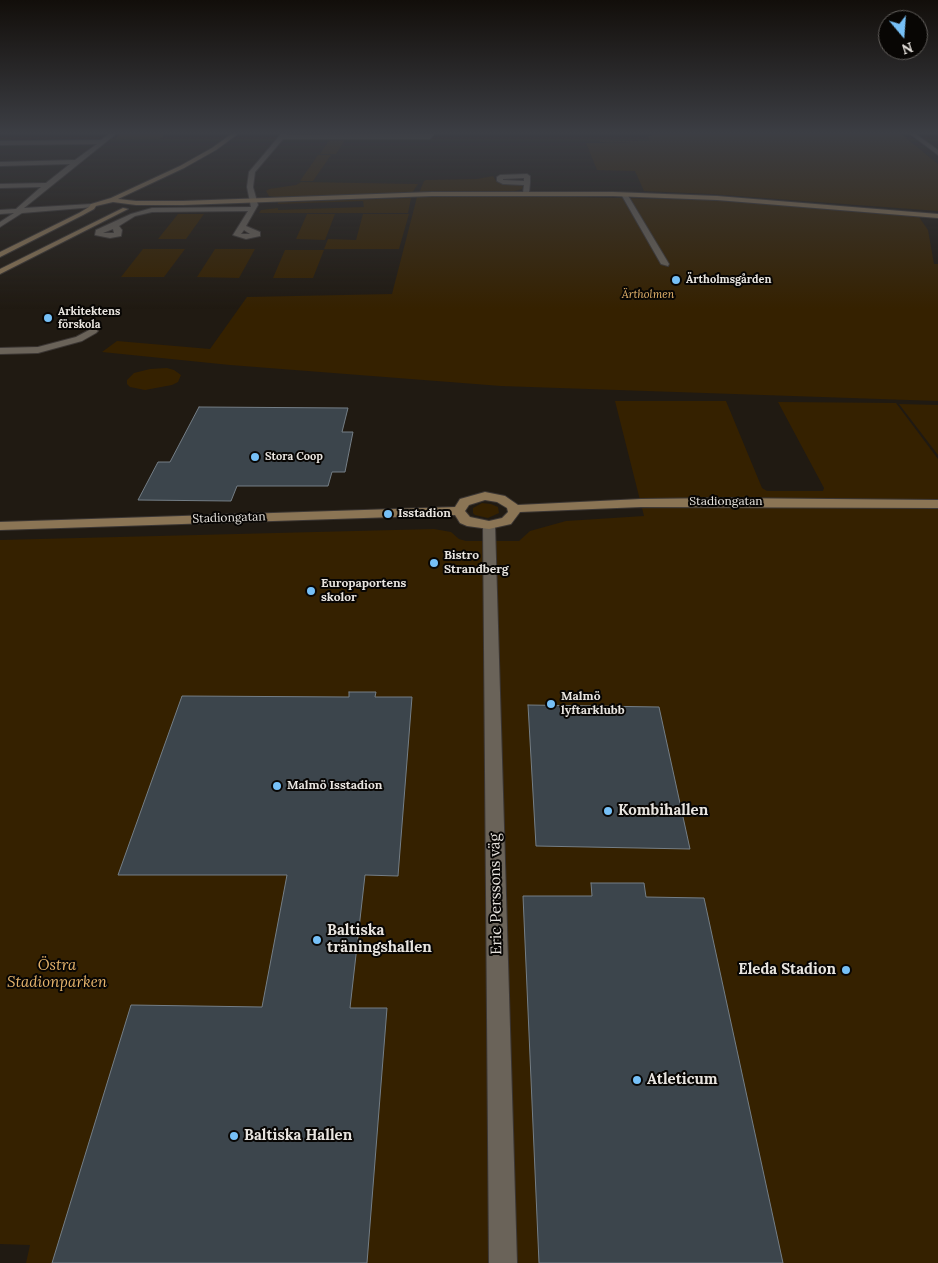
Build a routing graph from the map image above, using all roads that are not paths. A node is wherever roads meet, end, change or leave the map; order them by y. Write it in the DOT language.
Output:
graph roads {
  1 [pos="39,192"];
  2 [pos="128,192"];
  3 [pos="252,192"];
  4 [pos="526,193"];
  5 [pos="624,194"];
  6 [pos="254,200"];
  7 [pos="108,201"];
  8 [pos="136,202"];
  9 [pos="162,202"];
  10 [pos="183,203"];
  11 [pos="92,207"];
  12 [pos="127,208"];
  13 [pos="254,209"];
  14 [pos="20,211"];
  15 [pos="0,212"];
  16 [pos="938,216"];
  17 [pos="0,225"];
  18 [pos="114,226"];
  19 [pos="242,227"];
  20 [pos="0,255"];
  21 [pos="665,264"];
  22 [pos="0,272"];
  23 [pos="94,331"];
  24 [pos="0,351"];
  25 [pos="938,504"];
  26 [pos="514,509"];
  27 [pos="459,511"];
  28 [pos="0,526"];
  29 [pos="490,532"];
  30 [pos="503,1263"];
  1 -- 14 [label="street"];
  2 -- 7 [label="main road"];
  3 -- 6 [label="street"];
  4 -- 5 [label="main road"];
  4 -- 6 [label="main road"];
  5 -- 16 [label="main road"];
  5 -- 21 [label="street"];
  6 -- 10 [label="main road"];
  6 -- 13 [label="street"];
  7 -- 8 [label="main road"];
  7 -- 11 [label="main road"];
  8 -- 9 [label="main road"];
  8 -- 9 [label="main road"];
  8 -- 12 [label="main road"];
  9 -- 10 [label="main road"];
  10 -- 12 [label="main road"];
  11 -- 12 [label="main road"];
  11 -- 14 [label="street"];
  11 -- 20 [label="main road"];
  12 -- 22 [label="main road"];
  13 -- 18 [label="street"];
  13 -- 19 [label="street"];
  14 -- 15 [label="street"];
  14 -- 17 [label="street"];
  23 -- 24 [label="street"];
  25 -- 26 [label="main road, Stadiongatan"];
  26 -- 27 [label="main road"];
  26 -- 29 [label="main road"];
  27 -- 28 [label="main road, Stadiongatan"];
  27 -- 29 [label="main road"];
  29 -- 30 [label="street, Eric Perssons väg"];
}
